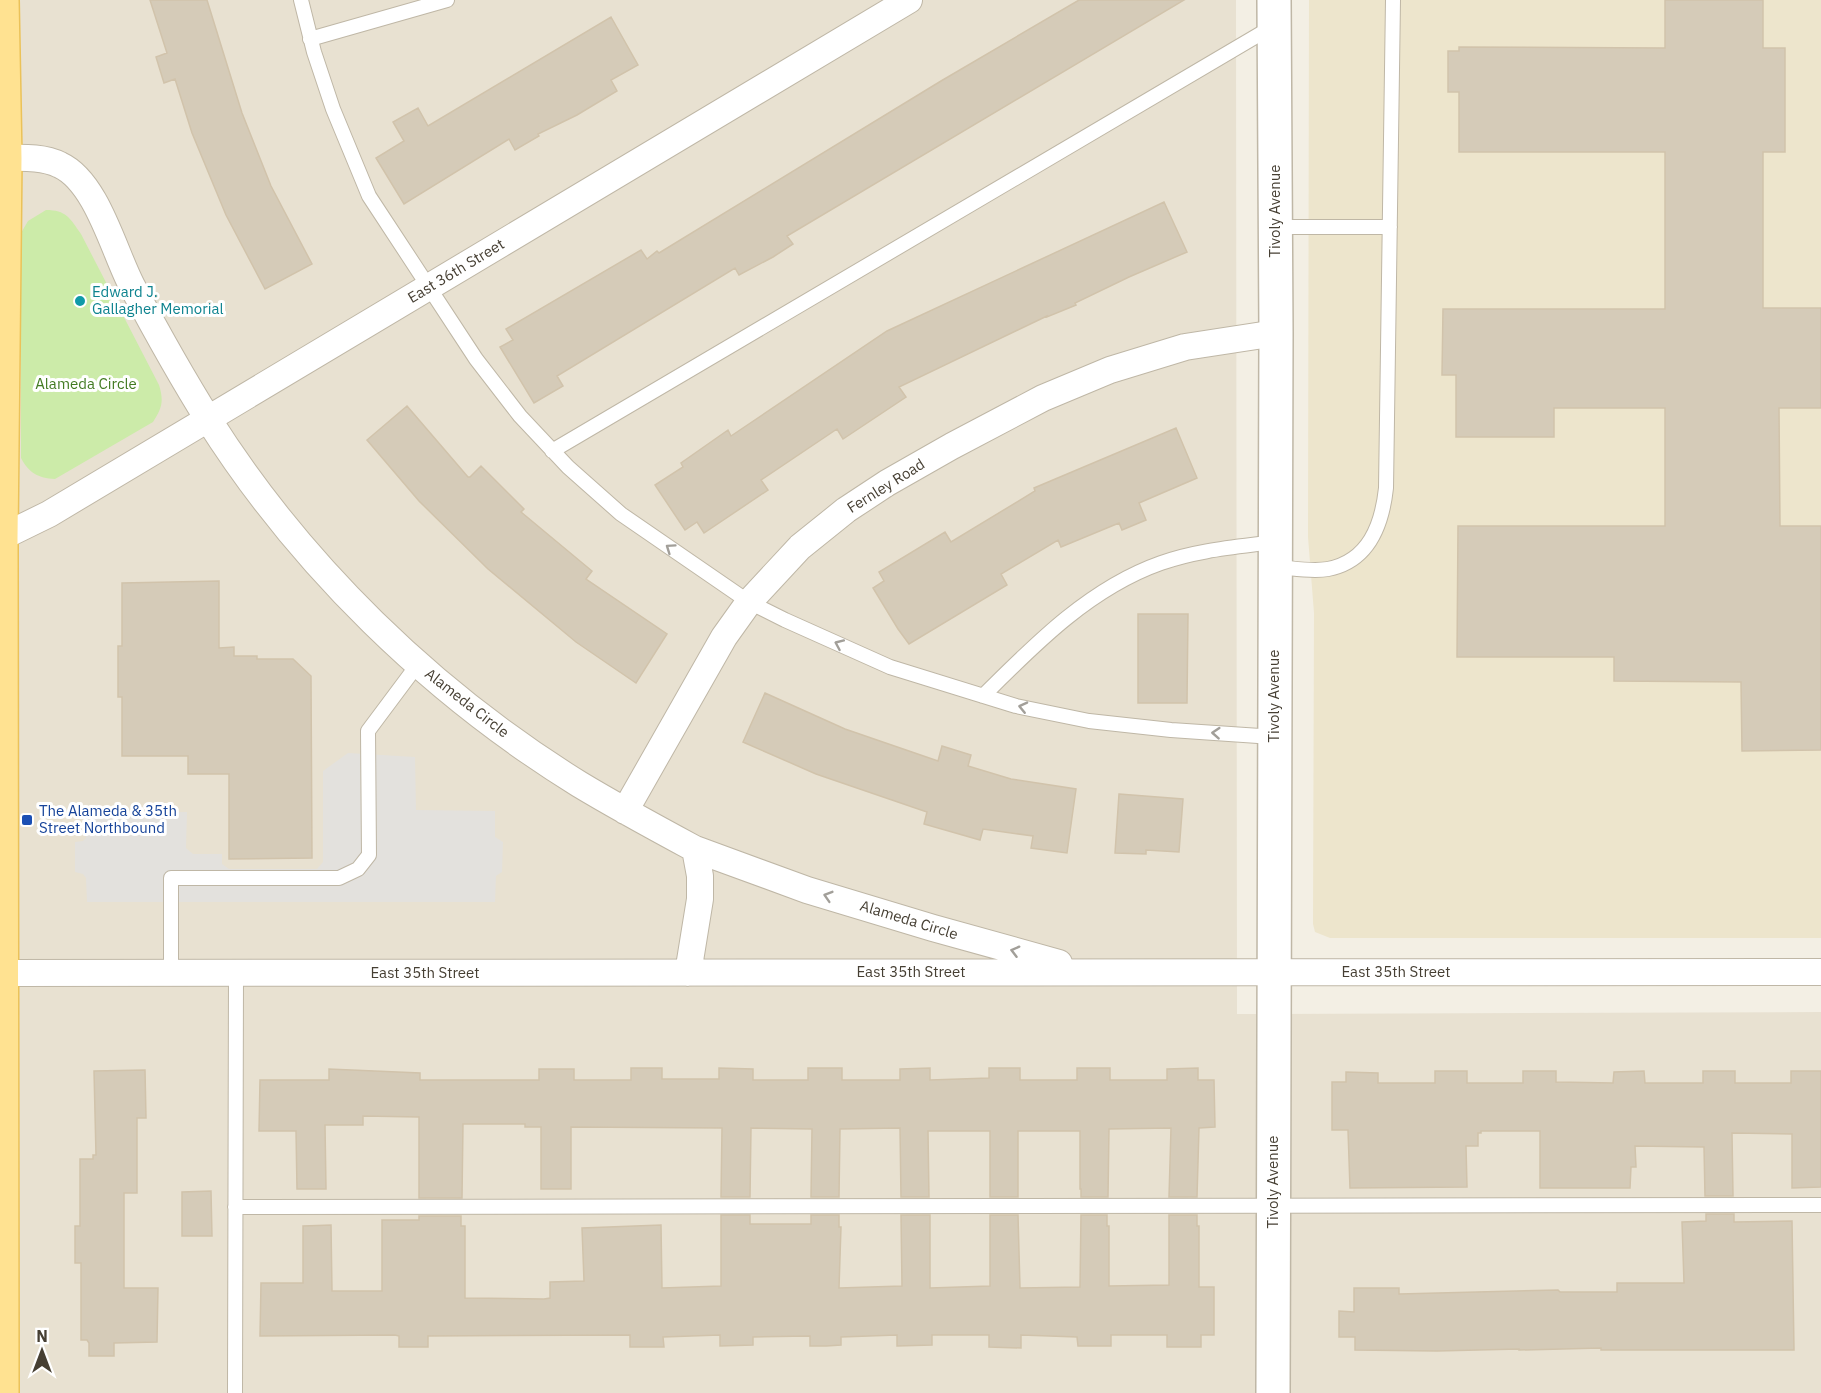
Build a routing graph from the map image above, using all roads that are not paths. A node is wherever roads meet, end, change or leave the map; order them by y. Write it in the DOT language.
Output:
graph roads {
  1 [pos="2,0"];
  2 [pos="301,0"];
  3 [pos="447,0"];
  4 [pos="909,0"];
  5 [pos="1393,0"];
  6 [pos="1274,13"];
  7 [pos="310,39"];
  8 [pos="2,158"];
  9 [pos="1275,227"];
  10 [pos="1390,227"];
  11 [pos="428,288"];
  12 [pos="1276,333"];
  13 [pos="208,419"];
  14 [pos="552,451"];
  15 [pos="0,538"];
  16 [pos="1274,554"];
  17 [pos="749,602"];
  18 [pos="418,664"];
  19 [pos="983,696"];
  20 [pos="1274,737"];
  21 [pos="625,810"];
  22 [pos="695,849"];
  23 [pos="1,972"];
  24 [pos="171,972"];
  25 [pos="236,972"];
  26 [pos="688,972"];
  27 [pos="1091,972"];
  28 [pos="1273,972"];
  29 [pos="1821,972"];
  30 [pos="1821,1205"];
  31 [pos="1273,1206"];
  32 [pos="235,1207"];
  33 [pos="2,1393"];
  34 [pos="236,1393"];
  35 [pos="1273,1393"];
  1 -- 8 [label="main road"];
  2 -- 7 [label="lane"];
  3 -- 7 [label="lane"];
  4 -- 11 [label="street, East 36th Street"];
  5 -- 10 [label="lane"];
  6 -- 9 [label="street, Tivoly Avenue"];
  6 -- 14 [label="lane"];
  7 -- 11 [label="lane"];
  8 -- 13 [label="street, Alameda Circle"];
  8 -- 15 [label="main road"];
  9 -- 10 [label="lane"];
  9 -- 12 [label="street, Tivoly Avenue"];
  10 -- 16 [label="lane"];
  11 -- 13 [label="street, East 36th Street"];
  11 -- 14 [label="lane"];
  12 -- 16 [label="street, Tivoly Avenue"];
  12 -- 17 [label="street, Fernley Road"];
  13 -- 15 [label="street, East 36th Street"];
  13 -- 18 [label="street, Alameda Circle"];
  17 -- 14 [label="lane, one-way"];
  15 -- 23 [label="main road"];
  16 -- 19 [label="lane"];
  16 -- 20 [label="street, Tivoly Avenue"];
  19 -- 17 [label="lane, one-way"];
  17 -- 21 [label="street, Fernley Road"];
  18 -- 21 [label="street, Alameda Circle"];
  18 -- 24 [label="lane"];
  20 -- 19 [label="lane, one-way"];
  20 -- 28 [label="street, Tivoly Avenue"];
  21 -- 22 [label="street, Alameda Circle"];
  22 -- 26 [label="street"];
  27 -- 22 [label="street, Alameda Circle, one-way"];
  23 -- 24 [label="street, East 35th Street"];
  23 -- 33 [label="main road"];
  24 -- 25 [label="street, East 35th Street"];
  25 -- 26 [label="street, East 35th Street"];
  25 -- 32 [label="lane"];
  26 -- 27 [label="street, East 35th Street"];
  27 -- 28 [label="street, East 35th Street"];
  28 -- 29 [label="street, East 35th Street"];
  28 -- 31 [label="street, Tivoly Avenue"];
  30 -- 31 [label="lane"];
  31 -- 32 [label="lane"];
  31 -- 35 [label="street, Tivoly Avenue"];
  32 -- 34 [label="lane"];
}
